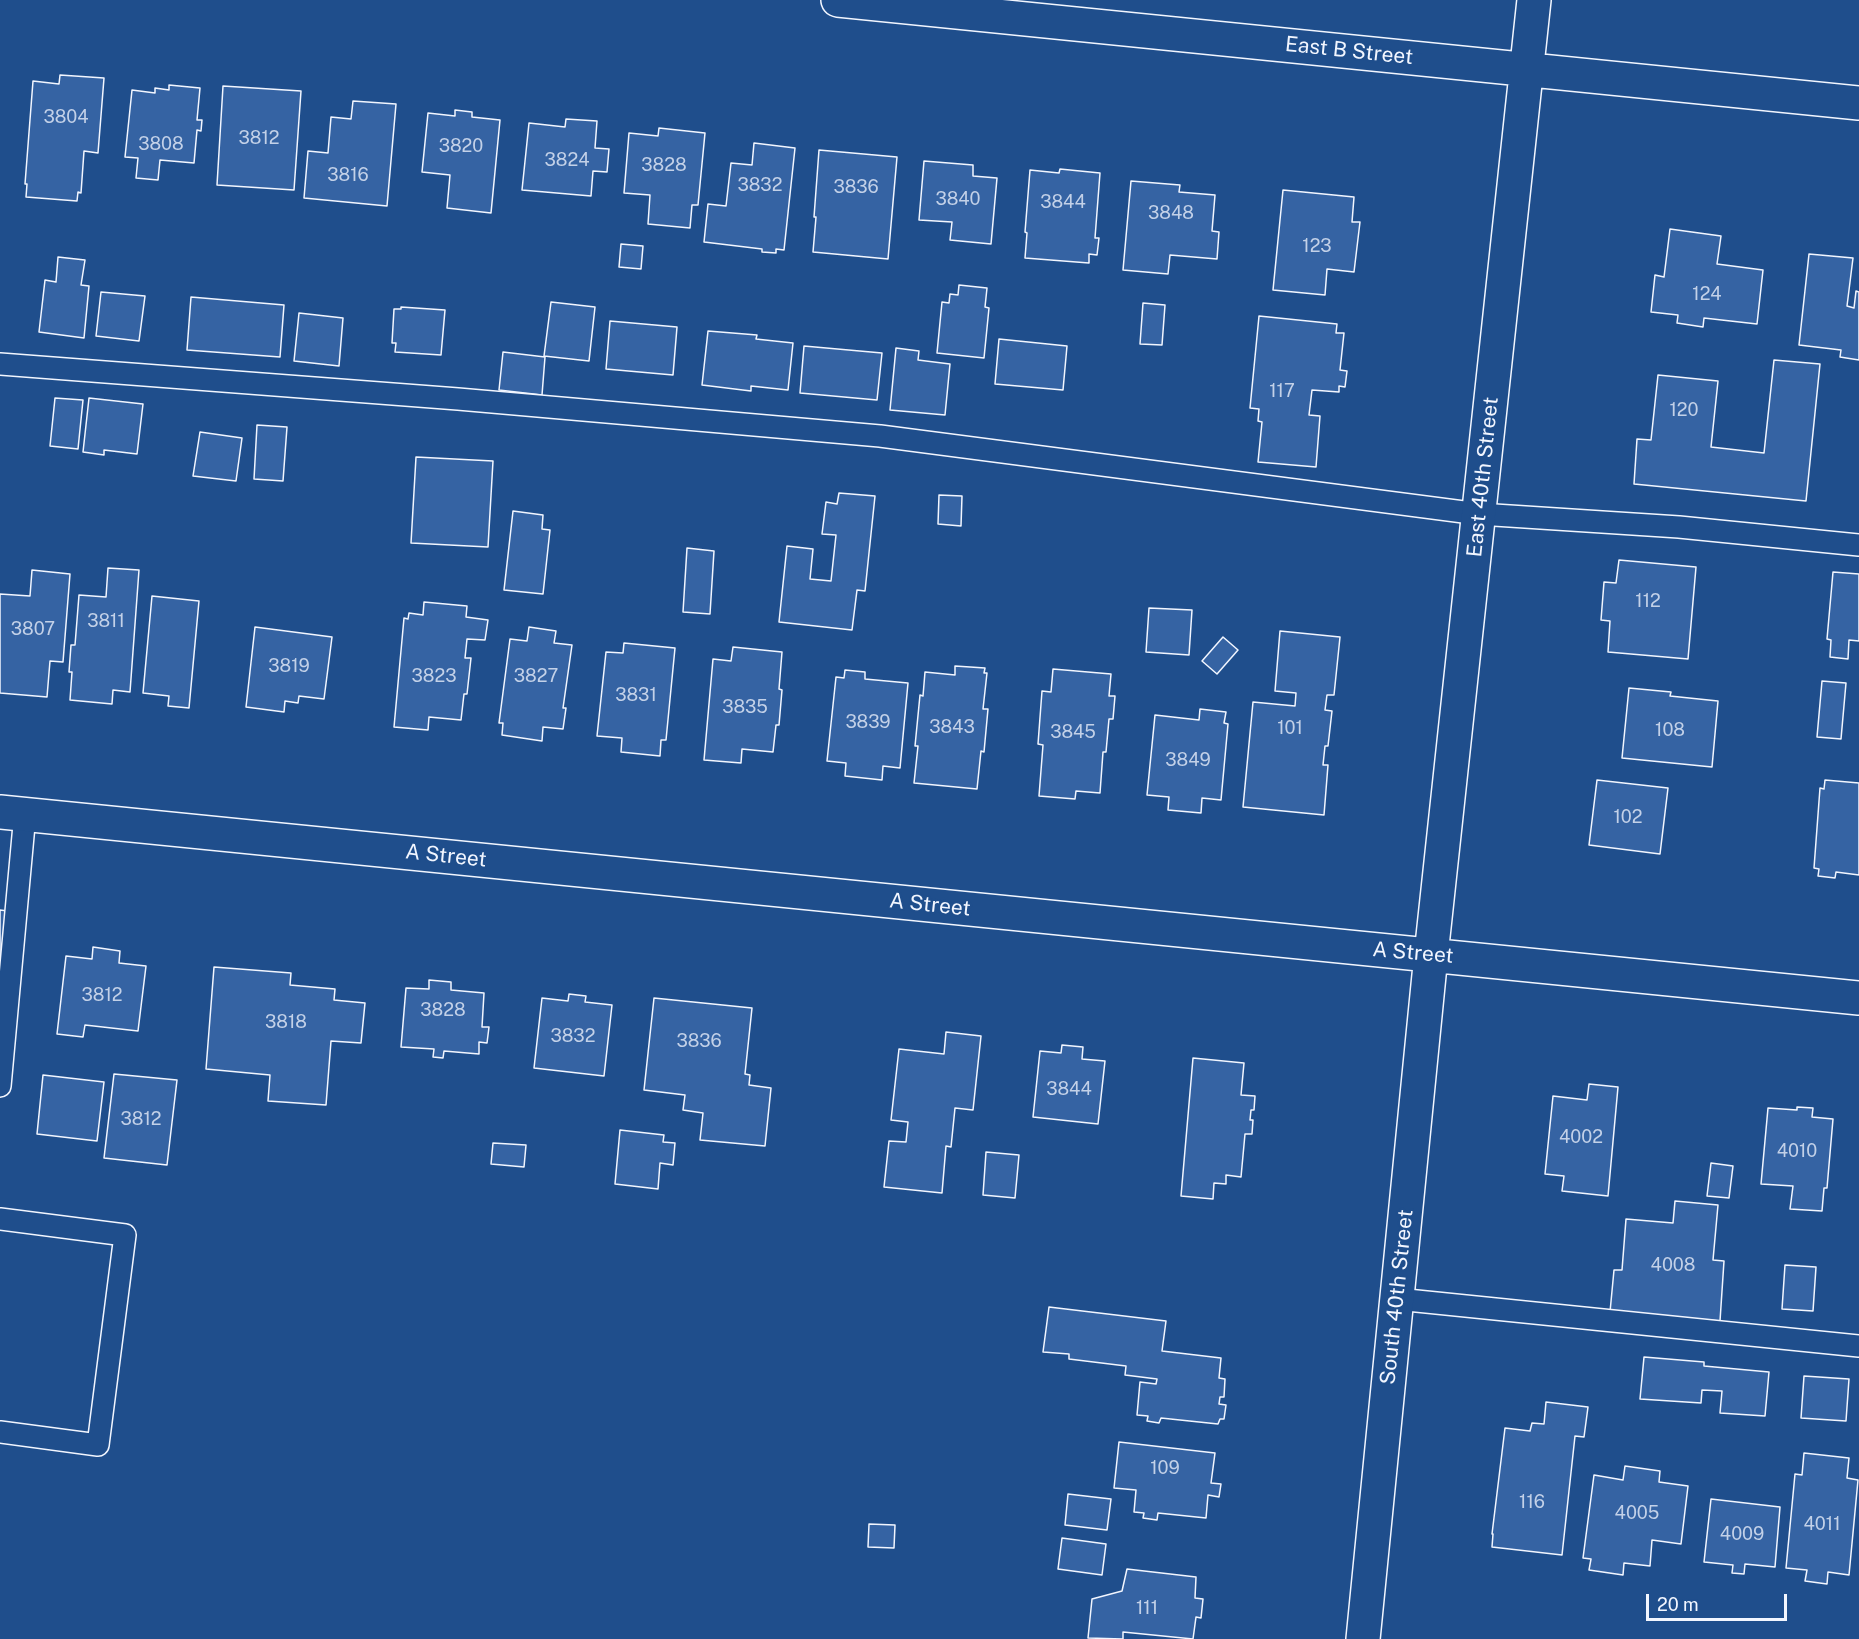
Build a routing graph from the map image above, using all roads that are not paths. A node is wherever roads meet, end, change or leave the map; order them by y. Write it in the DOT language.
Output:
graph roads {
  1 [pos="838,0"];
  2 [pos="1534,0"];
  3 [pos="1527,68"];
  4 [pos="1859,102"];
  5 [pos="0,364"];
  6 [pos="1479,514"];
  7 [pos="1859,545"];
  8 [pos="12,813"];
  9 [pos="1431,955"];
  10 [pos="1859,998"];
  11 [pos="0,1086"];
  12 [pos="0,1219"];
  13 [pos="1397,1299"];
  14 [pos="1859,1346"];
  15 [pos="0,1432"];
  16 [pos="1363,1639"];
  1 -- 3 [label="street, East B Street"];
  2 -- 3 [label="street, East 40th Street"];
  3 -- 4 [label="street, East B Street"];
  3 -- 6 [label="street, East 40th Street"];
  5 -- 6 [label="lane"];
  6 -- 7 [label="lane"];
  6 -- 9 [label="street, East 40th Street"];
  8 -- 9 [label="street, A Street"];
  8 -- 11 [label="lane"];
  9 -- 10 [label="street, A Street"];
  9 -- 13 [label="street, South 40th Street"];
  12 -- 15 [label="lane"];
  13 -- 14 [label="lane"];
  13 -- 16 [label="street, South 40th Street"];
}
